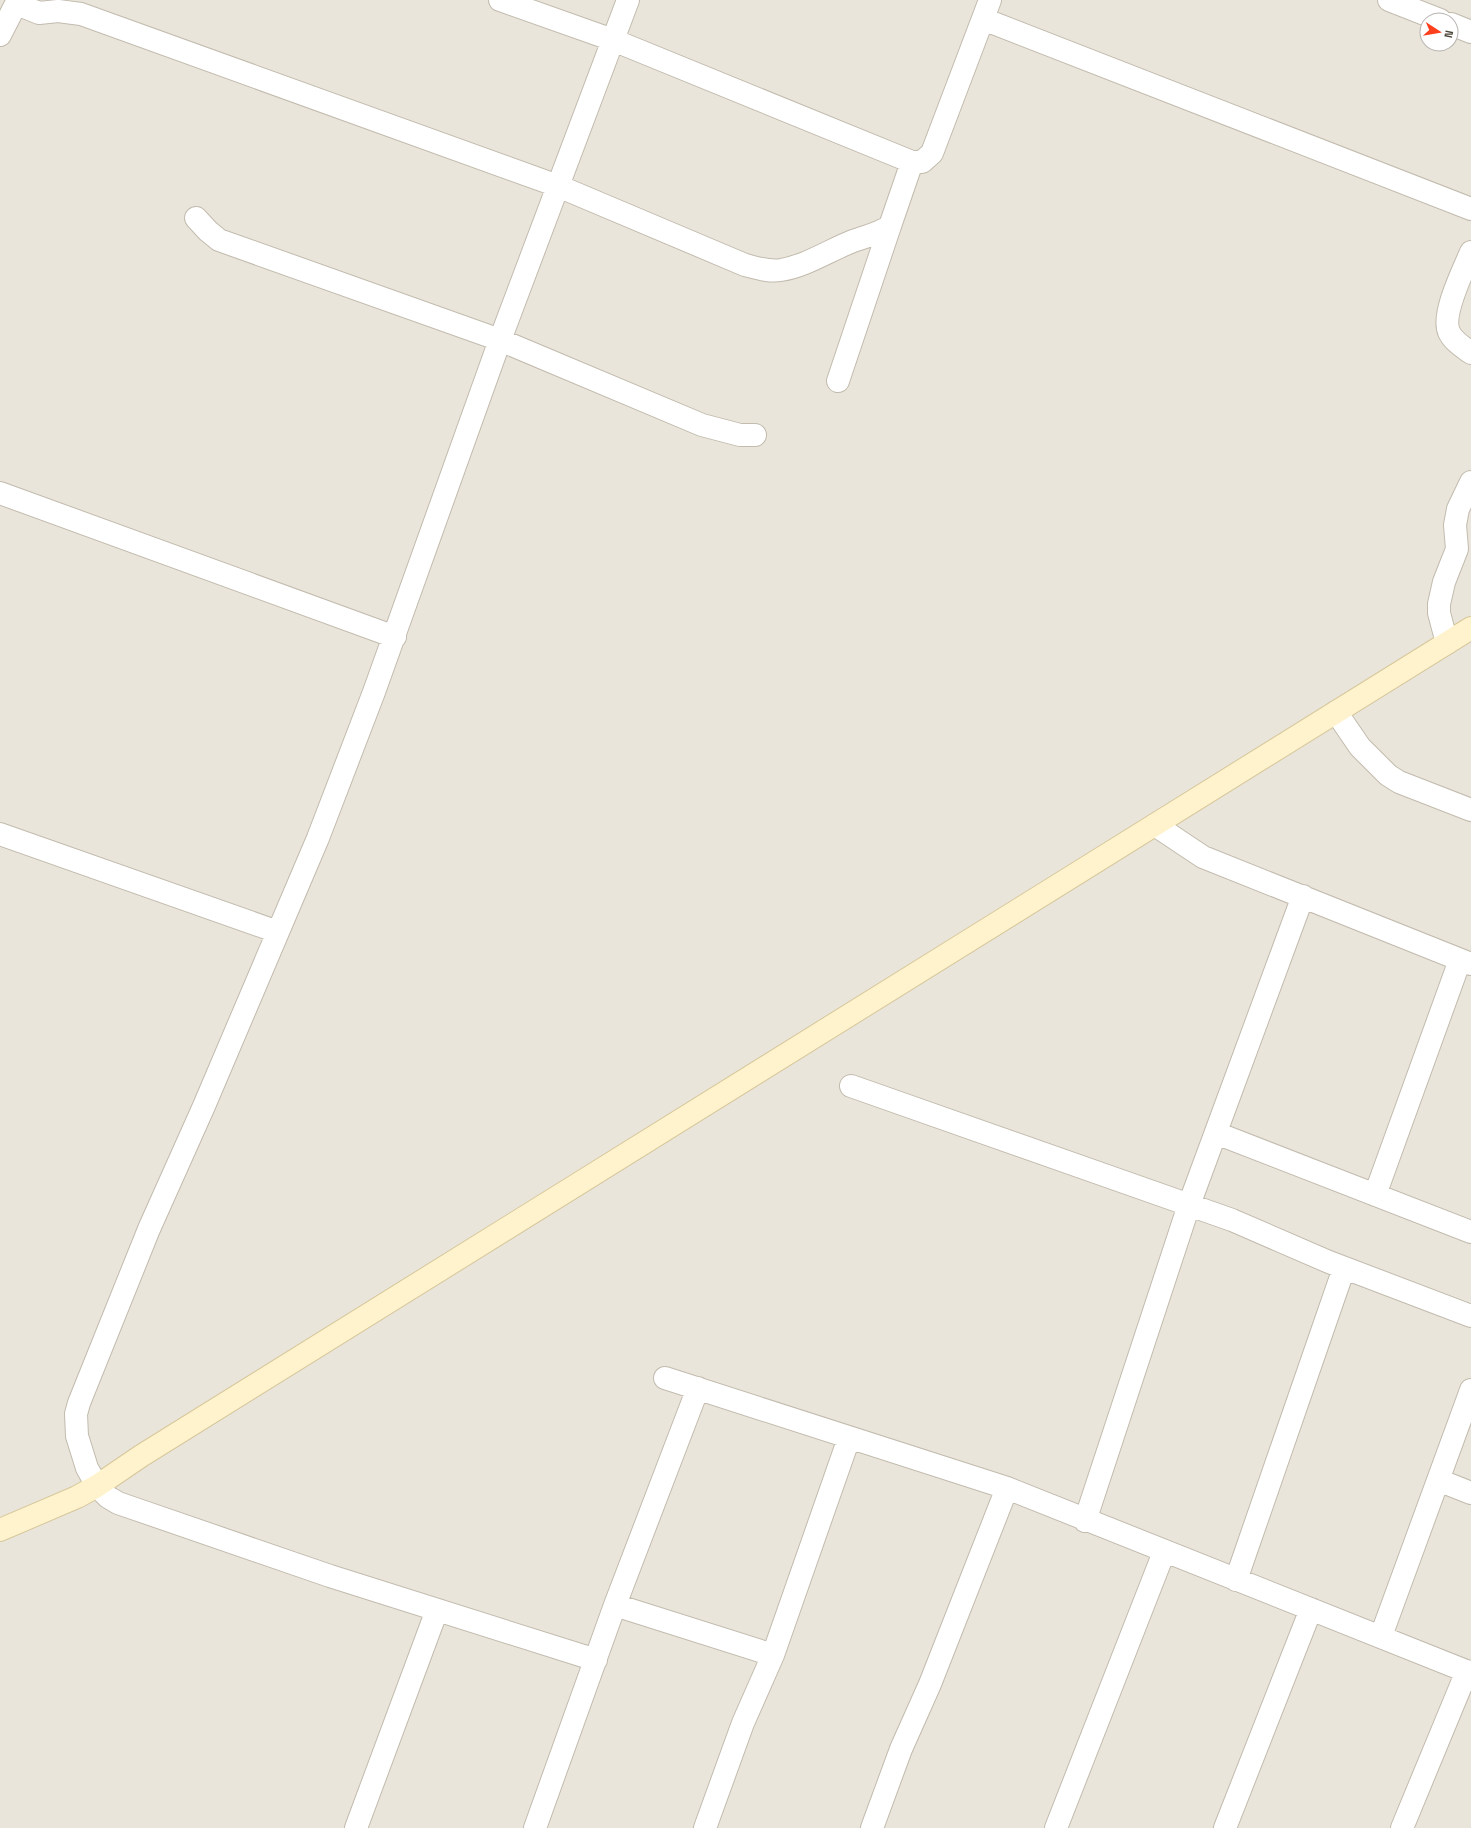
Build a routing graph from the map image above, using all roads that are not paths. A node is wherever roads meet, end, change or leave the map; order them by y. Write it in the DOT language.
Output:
graph roads {
  1 [pos="500,0"];
  2 [pos="628,0"];
  3 [pos="1389,0"];
  4 [pos="18,2"];
  5 [pos="987,9"];
  6 [pos="1420,12"];
  7 [pos="1459,27"];
  8 [pos="1471,32"];
  9 [pos="0,35"];
  10 [pos="613,40"];
  11 [pos="912,162"];
  12 [pos="558,186"];
  13 [pos="1471,209"];
  14 [pos="196,218"];
  15 [pos="890,226"];
  16 [pos="1471,252"];
  17 [pos="500,340"];
  18 [pos="1471,353"];
  19 [pos="838,382"];
  20 [pos="755,435"];
  21 [pos="1471,482"];
  22 [pos="0,492"];
  23 [pos="1471,628"];
  24 [pos="395,636"];
  25 [pos="1447,643"];
  26 [pos="1336,712"];
  27 [pos="1471,810"];
  28 [pos="1154,825"];
  29 [pos="0,834"];
  30 [pos="1303,896"];
  31 [pos="278,932"];
  32 [pos="1466,962"];
  33 [pos="851,1086"];
  34 [pos="1216,1133"];
  35 [pos="1375,1195"];
  36 [pos="1189,1205"];
  37 [pos="1471,1232"];
  38 [pos="1344,1268"];
  39 [pos="1471,1316"];
  40 [pos="666,1378"];
  41 [pos="698,1388"];
  42 [pos="1471,1390"];
  43 [pos="849,1438"];
  44 [pos="1438,1480"];
  45 [pos="97,1486"];
  46 [pos="1007,1488"];
  47 [pos="1471,1493"];
  48 [pos="1084,1521"];
  49 [pos="0,1530"];
  50 [pos="1164,1552"];
  51 [pos="1236,1580"];
  52 [pos="615,1606"];
  53 [pos="1311,1609"];
  54 [pos="437,1610"];
  55 [pos="1381,1636"];
  56 [pos="773,1655"];
  57 [pos="596,1660"];
  58 [pos="1469,1672"];
  59 [pos="356,1828"];
  60 [pos="535,1828"];
  61 [pos="705,1828"];
  62 [pos="872,1828"];
  63 [pos="1056,1828"];
  64 [pos="1225,1828"];
  65 [pos="1402,1828"];
  1 -- 10 [label="street"];
  2 -- 10 [label="street"];
  3 -- 6 [label="street"];
  4 -- 9 [label="street"];
  4 -- 12 [label="street"];
  5 -- 11 [label="street"];
  5 -- 13 [label="street"];
  7 -- 8 [label="street"];
  10 -- 11 [label="street"];
  10 -- 12 [label="street"];
  11 -- 15 [label="street"];
  12 -- 15 [label="street"];
  12 -- 17 [label="street"];
  14 -- 17 [label="street"];
  15 -- 19 [label="street"];
  16 -- 18 [label="street"];
  17 -- 20 [label="street"];
  17 -- 24 [label="street"];
  21 -- 25 [label="street"];
  22 -- 24 [label="street"];
  23 -- 25 [label="main road"];
  24 -- 31 [label="street"];
  25 -- 26 [label="main road"];
  26 -- 27 [label="street"];
  26 -- 28 [label="main road"];
  28 -- 30 [label="street"];
  28 -- 45 [label="main road"];
  29 -- 31 [label="street"];
  30 -- 32 [label="street"];
  30 -- 34 [label="street"];
  31 -- 45 [label="street"];
  32 -- 35 [label="street"];
  33 -- 36 [label="street"];
  34 -- 35 [label="street"];
  34 -- 36 [label="street"];
  35 -- 37 [label="street"];
  36 -- 38 [label="street"];
  36 -- 48 [label="street"];
  38 -- 39 [label="street"];
  38 -- 51 [label="street"];
  40 -- 41 [label="street"];
  41 -- 43 [label="street"];
  41 -- 52 [label="street"];
  42 -- 44 [label="street"];
  43 -- 46 [label="street"];
  43 -- 56 [label="street"];
  44 -- 47 [label="street"];
  44 -- 55 [label="street"];
  45 -- 49 [label="main road"];
  45 -- 54 [label="street"];
  46 -- 48 [label="street"];
  46 -- 62 [label="street"];
  48 -- 50 [label="street"];
  50 -- 51 [label="street"];
  50 -- 63 [label="street"];
  51 -- 53 [label="street"];
  52 -- 56 [label="street"];
  52 -- 57 [label="street"];
  53 -- 55 [label="street"];
  53 -- 64 [label="street"];
  54 -- 57 [label="street"];
  54 -- 59 [label="street"];
  55 -- 58 [label="street"];
  56 -- 61 [label="street"];
  57 -- 60 [label="street"];
  58 -- 65 [label="street"];
}
